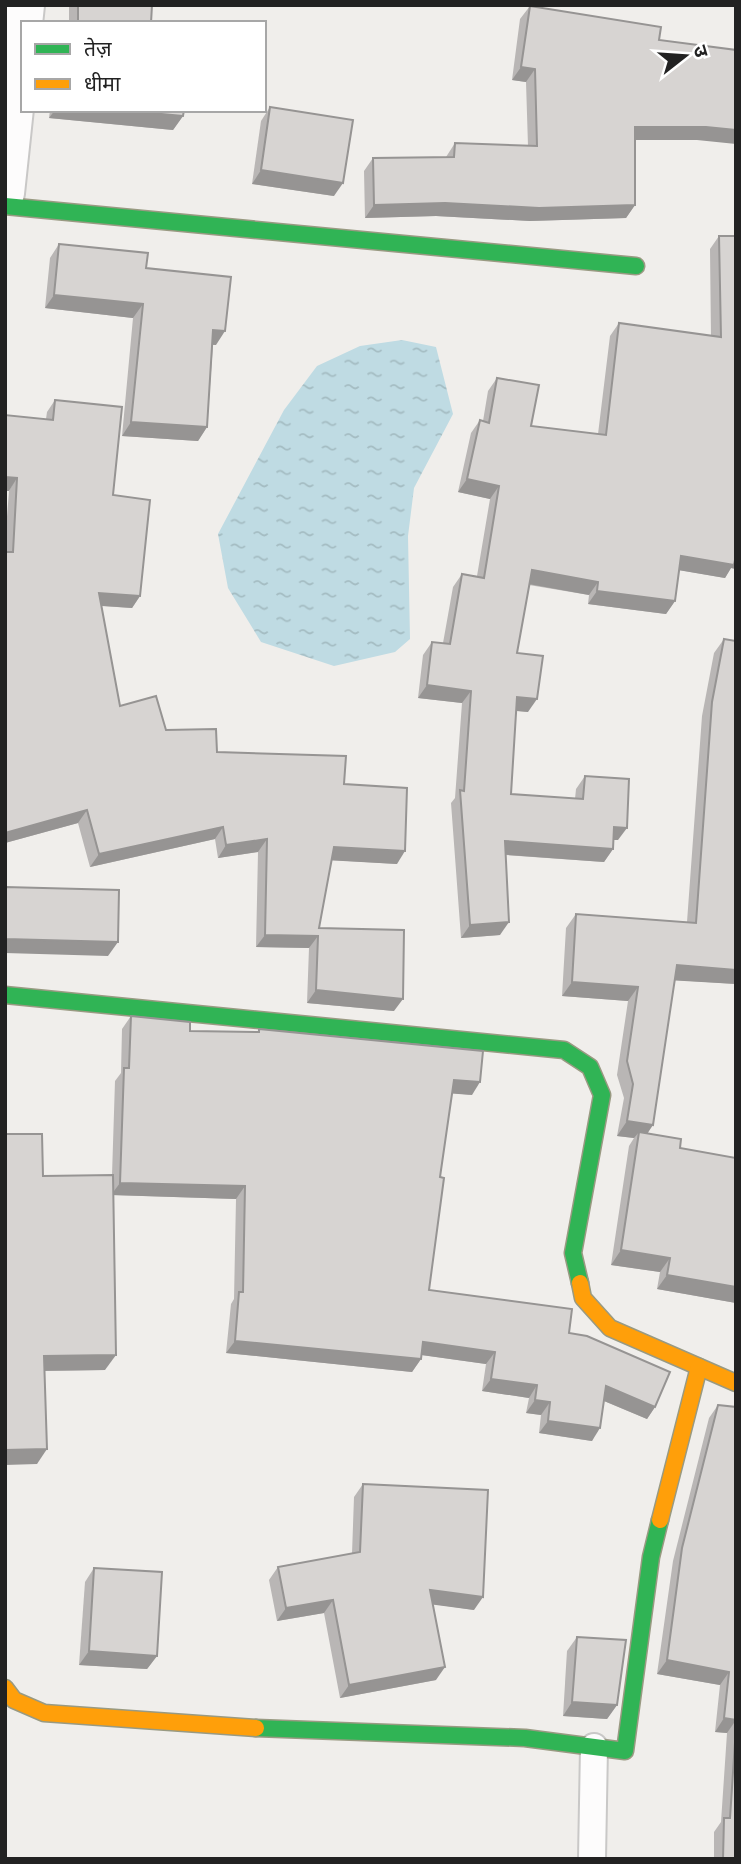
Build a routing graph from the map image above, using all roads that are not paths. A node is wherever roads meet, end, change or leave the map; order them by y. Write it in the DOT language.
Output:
graph roads {
  1 [pos="21,35"];
  2 [pos="5,193"];
  3 [pos="5,206"];
  4 [pos="636,266"];
  5 [pos="5,995"];
  6 [pos="699,1367"];
  7 [pos="736,1383"];
  8 [pos="5,1688"];
  9 [pos="594,1747"];
  10 [pos="592,1859"];
  1 -- 2 [label="street"];
  3 -- 4 [label="street"];
  5 -- 6 [label="street"];
  6 -- 7 [label="street"];
  6 -- 9 [label="street"];
  8 -- 9 [label="street"];
  9 -- 10 [label="lane"];
}
